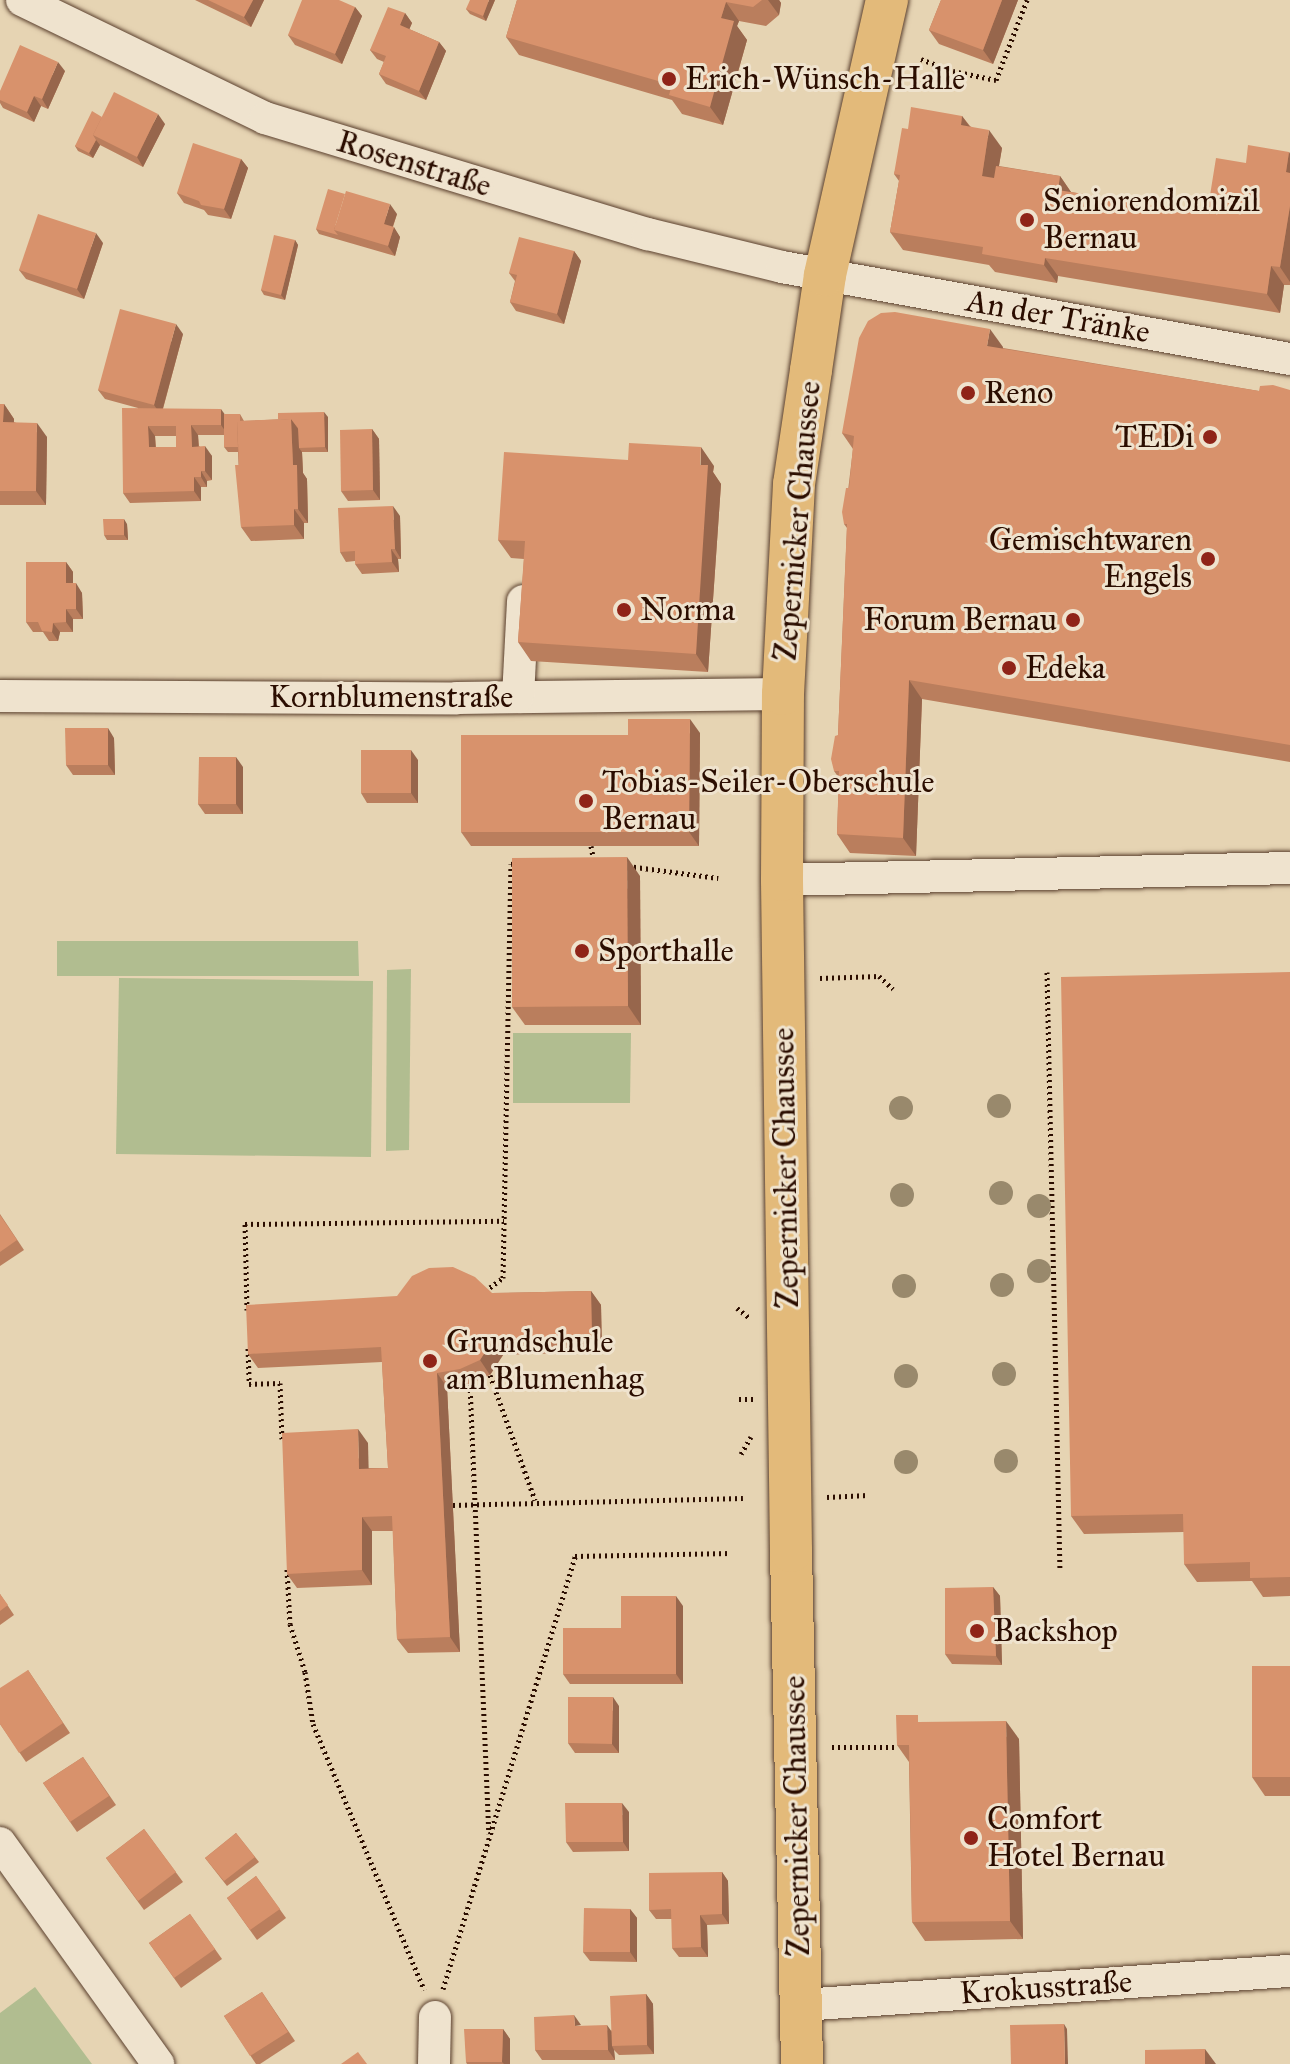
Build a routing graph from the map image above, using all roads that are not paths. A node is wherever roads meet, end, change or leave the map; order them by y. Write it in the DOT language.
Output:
graph roads {
  1 [pos="22,0"];
  2 [pos="887,0"];
  3 [pos="825,275"];
  4 [pos="1290,359"];
  5 [pos="524,566"];
  6 [pos="783,694"];
  7 [pos="0,696"];
  8 [pos="518,697"];
  9 [pos="1290,868"];
  10 [pos="782,880"];
  11 [pos="0,1843"];
  12 [pos="1290,1971"];
  13 [pos="802,2005"];
  14 [pos="435,2017"];
  15 [pos="158,2064"];
  16 [pos="434,2064"];
  17 [pos="802,2064"];
  1 -- 3 [label="street, Rosenstraße"];
  2 -- 3 [label="main road, Zepernicker Chaussee"];
  3 -- 4 [label="street, An der Tränke"];
  3 -- 6 [label="main road, Zepernicker Chaussee"];
  5 -- 8 [label="street"];
  6 -- 8 [label="street, Kornblumenstraße"];
  6 -- 10 [label="main road, Zepernicker Chaussee"];
  7 -- 8 [label="street, Kornblumenstraße"];
  9 -- 10 [label="street"];
  10 -- 13 [label="main road, Zepernicker Chaussee"];
  11 -- 15 [label="street"];
  12 -- 13 [label="street, Krokusstraße"];
  13 -- 17 [label="main road, Zepernicker Chaussee"];
  14 -- 16 [label="street"];
}
